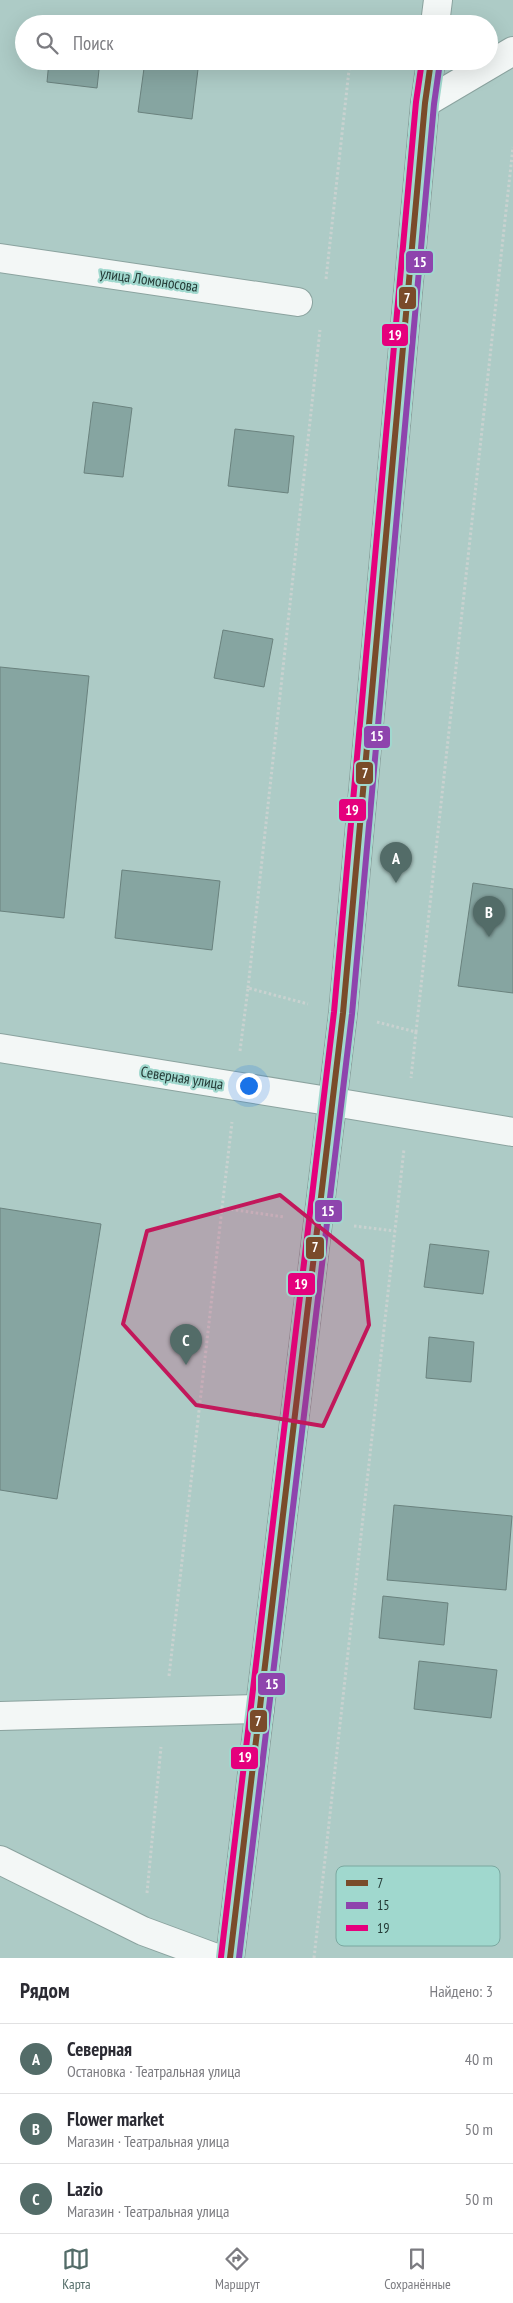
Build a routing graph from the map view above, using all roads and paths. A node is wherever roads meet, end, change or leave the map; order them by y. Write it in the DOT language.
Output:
graph roads {
  1 [pos="438,0"];
  2 [pos="436,15"];
  3 [pos="513,51"];
  4 [pos="498,60"];
  5 [pos="349,70"];
  6 [pos="430,70"];
  7 [pos="481,70"];
  8 [pos="425,103"];
  9 [pos="513,147"];
  10 [pos="0,258"];
  11 [pos="325,288"];
  12 [pos="298,302"];
  13 [pos="320,327"];
  14 [pos="248,988"];
  15 [pos="416,1032"];
  16 [pos="0,1048"];
  17 [pos="334,1102"];
  18 [pos="408,1114"];
  19 [pos="513,1132"];
  20 [pos="319,1221"];
  21 [pos="395,1231"];
  22 [pos="260,1709"];
  23 [pos="165,1712"];
  24 [pos="0,1716"];
  25 [pos="0,1860"];
  26 [pos="143,1931"];
  27 [pos="216,1958"];
  28 [pos="230,1958"];
  29 [pos="314,1958"];
  1 -- 2 [label="main road"];
  3 -- 4 [label="main road"];
  5 -- 11 [label="path"];
  6 -- 8 [label="main road"];
  7 -- 8 [label="main road"];
  8 -- 17 [label="main road"];
  9 -- 15 [label="path"];
  10 -- 12 [label="main road, улица Ломоносова"];
  13 -- 14 [label="path"];
  16 -- 17 [label="main road, Северная улица"];
  17 -- 18 [label="main road, Северная улица"];
  17 -- 20 [label="main road"];
  18 -- 19 [label="main road, Северная улица"];
  18 -- 21 [label="path"];
  20 -- 21 [label="path"];
  20 -- 22 [label="main road"];
  20 -- 23 [label="path"];
  21 -- 29 [label="path"];
  22 -- 23 [label="main road"];
  22 -- 28 [label="main road"];
  23 -- 24 [label="main road"];
  23 -- 26 [label="path"];
  25 -- 26 [label="main road"];
  26 -- 27 [label="main road"];
}
